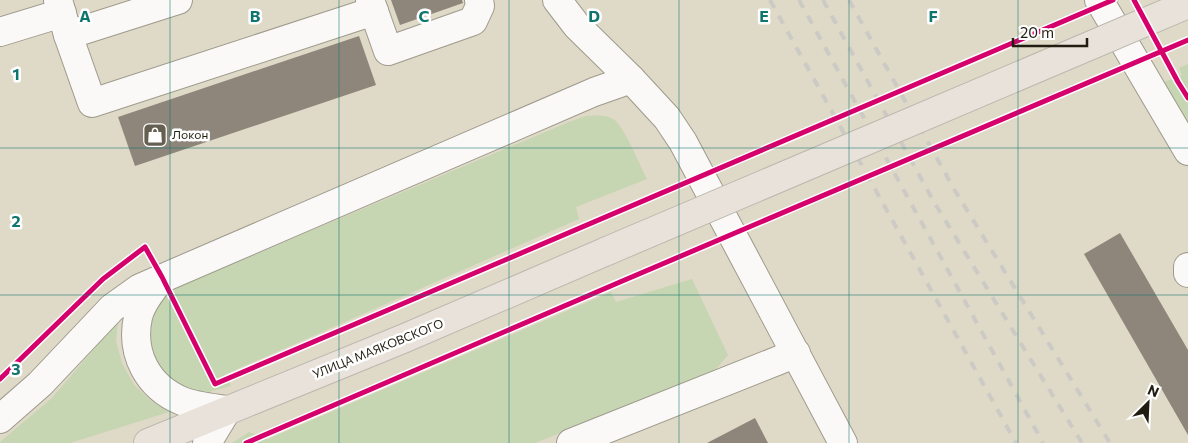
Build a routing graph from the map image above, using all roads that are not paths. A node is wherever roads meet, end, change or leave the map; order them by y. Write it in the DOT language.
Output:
graph roads {
  1 [pos="178,0"];
  2 [pos="479,0"];
  3 [pos="557,0"];
  4 [pos="1099,0"];
  5 [pos="1188,4"];
  6 [pos="372,5"];
  7 [pos="62,16"];
  8 [pos="0,32"];
  9 [pos="631,79"];
  10 [pos="1188,151"];
  11 [pos="1188,268"];
  12 [pos="1188,273"];
  13 [pos="162,277"];
  14 [pos="796,352"];
  15 [pos="227,410"];
  16 [pos="0,419"];
  17 [pos="148,443"];
  18 [pos="207,443"];
  19 [pos="572,443"];
  20 [pos="843,443"];
  1 -- 7 [label="street"];
  2 -- 6 [label="street"];
  3 -- 9 [label="street"];
  4 -- 10 [label="street"];
  5 -- 15 [label="main road, УЛИЦА МАЯКОВСКОГО, bridge"];
  6 -- 7 [label="street"];
  7 -- 8 [label="street"];
  9 -- 13 [label="street"];
  9 -- 14 [label="street"];
  11 -- 12 [label="street"];
  13 -- 15 [label="street"];
  13 -- 16 [label="street"];
  14 -- 19 [label="street"];
  14 -- 20 [label="street"];
  15 -- 17 [label="main road, УЛИЦА МАЯКОВСКОГО"];
  15 -- 18 [label="street"];
}
